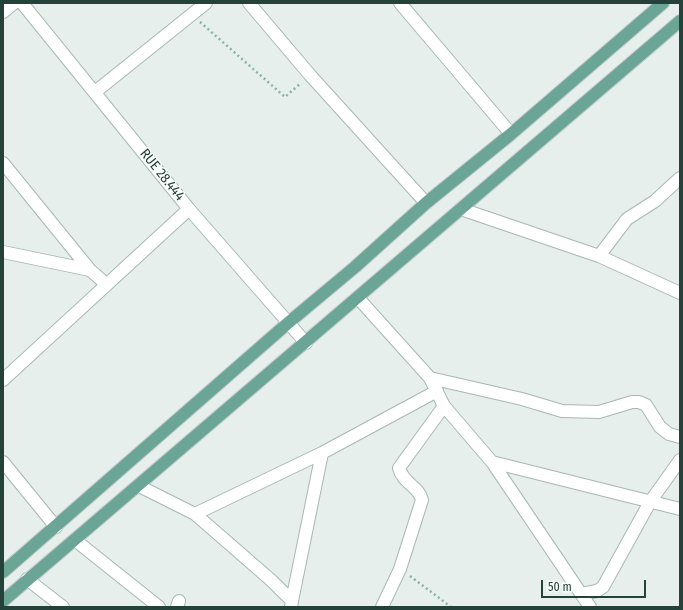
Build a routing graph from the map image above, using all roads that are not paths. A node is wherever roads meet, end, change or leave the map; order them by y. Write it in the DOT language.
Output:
graph roads {
  1 [pos="14,3"];
  2 [pos="22,3"];
  3 [pos="206,3"];
  4 [pos="249,3"];
  5 [pos="400,3"];
  6 [pos="659,4"];
  7 [pos="3,12"];
  8 [pos="680,21"];
  9 [pos="95,92"];
  10 [pos="510,134"];
  11 [pos="3,163"];
  12 [pos="680,178"];
  13 [pos="426,203"];
  14 [pos="189,209"];
  15 [pos="461,209"];
  16 [pos="3,252"];
  17 [pos="599,256"];
  18 [pos="90,270"];
  19 [pos="106,284"];
  20 [pos="680,294"];
  21 [pos="358,298"];
  22 [pos="288,323"];
  23 [pos="306,343"];
  24 [pos="430,378"];
  25 [pos="3,380"];
  26 [pos="437,391"];
  27 [pos="444,406"];
  28 [pos="680,437"];
  29 [pos="322,453"];
  30 [pos="680,460"];
  31 [pos="3,462"];
  32 [pos="492,462"];
  33 [pos="139,486"];
  34 [pos="650,502"];
  35 [pos="680,510"];
  36 [pos="195,514"];
  37 [pos="56,527"];
  38 [pos="74,540"];
  39 [pos="3,572"];
  40 [pos="27,579"];
  41 [pos="581,594"];
  42 [pos="3,601"];
  43 [pos="292,604"];
  44 [pos="63,607"];
  45 [pos="160,607"];
  46 [pos="382,607"];
  47 [pos="590,607"];
  1 -- 7 [label="street"];
  2 -- 9 [label="street, RUE 28.444"];
  3 -- 9 [label="street"];
  4 -- 13 [label="street"];
  5 -- 10 [label="street"];
  6 -- 10 [label="main road"];
  8 -- 15 [label="main road"];
  9 -- 14 [label="street, RUE 28.444"];
  10 -- 13 [label="main road"];
  11 -- 18 [label="street"];
  12 -- 17 [label="street"];
  13 -- 22 [label="main road"];
  14 -- 19 [label="street"];
  14 -- 22 [label="street, RUE 28.444"];
  15 -- 17 [label="street"];
  15 -- 21 [label="main road"];
  16 -- 18 [label="street"];
  17 -- 20 [label="street"];
  18 -- 19 [label="street"];
  19 -- 25 [label="street"];
  21 -- 23 [label="main road"];
  21 -- 24 [label="street"];
  22 -- 23 [label="street, RUE 28.444"];
  22 -- 37 [label="main road"];
  23 -- 33 [label="main road"];
  24 -- 26 [label="street"];
  24 -- 28 [label="street"];
  26 -- 27 [label="street"];
  26 -- 29 [label="street"];
  27 -- 32 [label="street"];
  27 -- 46 [label="street"];
  29 -- 36 [label="street"];
  29 -- 43 [label="street"];
  30 -- 34 [label="street"];
  31 -- 37 [label="street"];
  32 -- 34 [label="street"];
  32 -- 41 [label="street"];
  33 -- 36 [label="street"];
  33 -- 38 [label="main road"];
  34 -- 35 [label="street"];
  34 -- 41 [label="street"];
  36 -- 43 [label="street"];
  37 -- 39 [label="main road"];
  38 -- 40 [label="main road"];
  38 -- 45 [label="street"];
  40 -- 42 [label="main road"];
  40 -- 44 [label="street"];
  41 -- 47 [label="street"];
}
